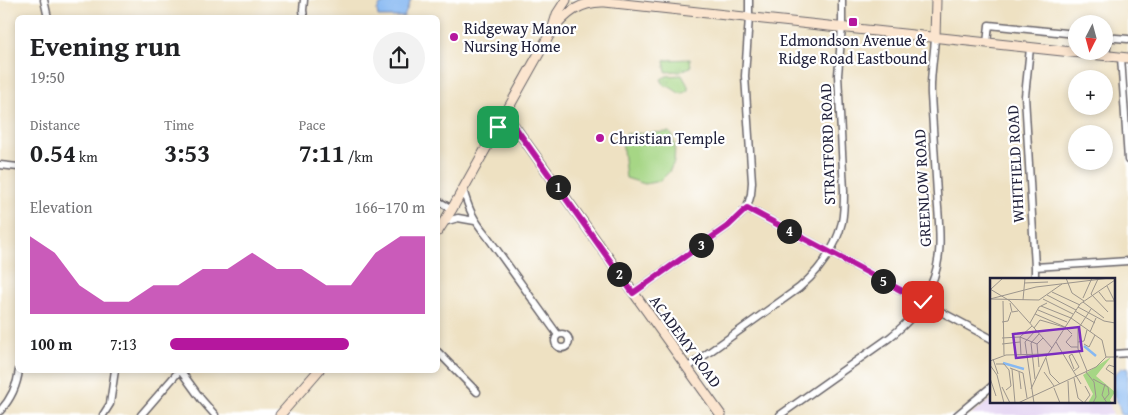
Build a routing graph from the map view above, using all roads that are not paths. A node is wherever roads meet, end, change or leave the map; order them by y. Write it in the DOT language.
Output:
graph roads {
  1 [pos="44,0"];
  2 [pos="304,0"];
  3 [pos="566,0"];
  4 [pos="749,0"];
  5 [pos="842,0"];
  6 [pos="936,0"];
  7 [pos="596,1"];
  8 [pos="47,15"];
  9 [pos="304,15"];
  10 [pos="749,18"];
  11 [pos="842,27"];
  12 [pos="551,32"];
  13 [pos="1068,33"];
  14 [pos="936,38"];
  15 [pos="1113,38"];
  16 [pos="1128,39"];
  17 [pos="987,43"];
  18 [pos="1030,48"];
  19 [pos="1068,52"];
  20 [pos="1125,58"];
  21 [pos="505,113"];
  22 [pos="1128,160"];
  23 [pos="0,165"];
  24 [pos="15,167"];
  25 [pos="463,189"];
  26 [pos="440,202"];
  27 [pos="747,208"];
  28 [pos="452,209"];
  29 [pos="475,221"];
  30 [pos="444,222"];
  31 [pos="440,228"];
  32 [pos="829,252"];
  33 [pos="1128,261"];
  34 [pos="1035,267"];
  35 [pos="1035,278"];
  36 [pos="633,293"];
  37 [pos="923,302"];
  38 [pos="558,335"];
  39 [pos="990,338"];
  40 [pos="440,354"];
  41 [pos="687,368"];
  42 [pos="19,373"];
  43 [pos="115,373"];
  44 [pos="177,373"];
  45 [pos="182,373"];
  46 [pos="316,373"];
  47 [pos="990,388"];
  48 [pos="477,392"];
  49 [pos="0,412"];
  50 [pos="105,412"];
  51 [pos="114,415"];
  52 [pos="141,415"];
  53 [pos="215,415"];
  54 [pos="280,415"];
  55 [pos="721,415"];
  56 [pos="780,415"];
  57 [pos="957,415"];
  1 -- 8 [label="street"];
  2 -- 9 [label="street"];
  3 -- 12 [label="main road"];
  4 -- 10 [label="street"];
  5 -- 11 [label="street, STRATFORD ROAD"];
  6 -- 14 [label="main road"];
  7 -- 10 [label="main road"];
  7 -- 12 [label="main road"];
  10 -- 11 [label="main road"];
  10 -- 27 [label="street"];
  11 -- 14 [label="main road"];
  11 -- 32 [label="street, STRATFORD ROAD"];
  12 -- 21 [label="main road"];
  13 -- 17 [label="street"];
  14 -- 17 [label="main road"];
  14 -- 37 [label="street, GREENLOW ROAD"];
  15 -- 16 [label="street"];
  17 -- 18 [label="main road"];
  18 -- 19 [label="main road"];
  18 -- 34 [label="street, WHITFIELD ROAD"];
  20 -- 22 [label="street"];
  21 -- 25 [label="main road"];
  21 -- 36 [label="main road, ACADEMY ROAD"];
  23 -- 24 [label="street"];
  25 -- 28 [label="main road"];
  25 -- 29 [label="street"];
  26 -- 28 [label="street"];
  27 -- 32 [label="street"];
  27 -- 36 [label="street"];
  28 -- 30 [label="main road"];
  29 -- 30 [label="street"];
  29 -- 38 [label="street"];
  30 -- 31 [label="main road"];
  32 -- 37 [label="street"];
  32 -- 41 [label="street, STRATFORD ROAD"];
  33 -- 34 [label="street"];
  34 -- 35 [label="street, WHITFIELD ROAD"];
  36 -- 41 [label="main road, ACADEMY ROAD"];
  37 -- 39 [label="street"];
  37 -- 56 [label="street, GREENLOW ROAD"];
  40 -- 48 [label="street"];
  41 -- 55 [label="main road, ACADEMY ROAD"];
  42 -- 49 [label="street"];
  43 -- 50 [label="street"];
  44 -- 52 [label="street"];
  45 -- 53 [label="street"];
  46 -- 54 [label="main road"];
  47 -- 57 [label="street"];
  50 -- 51 [label="street"];
}
